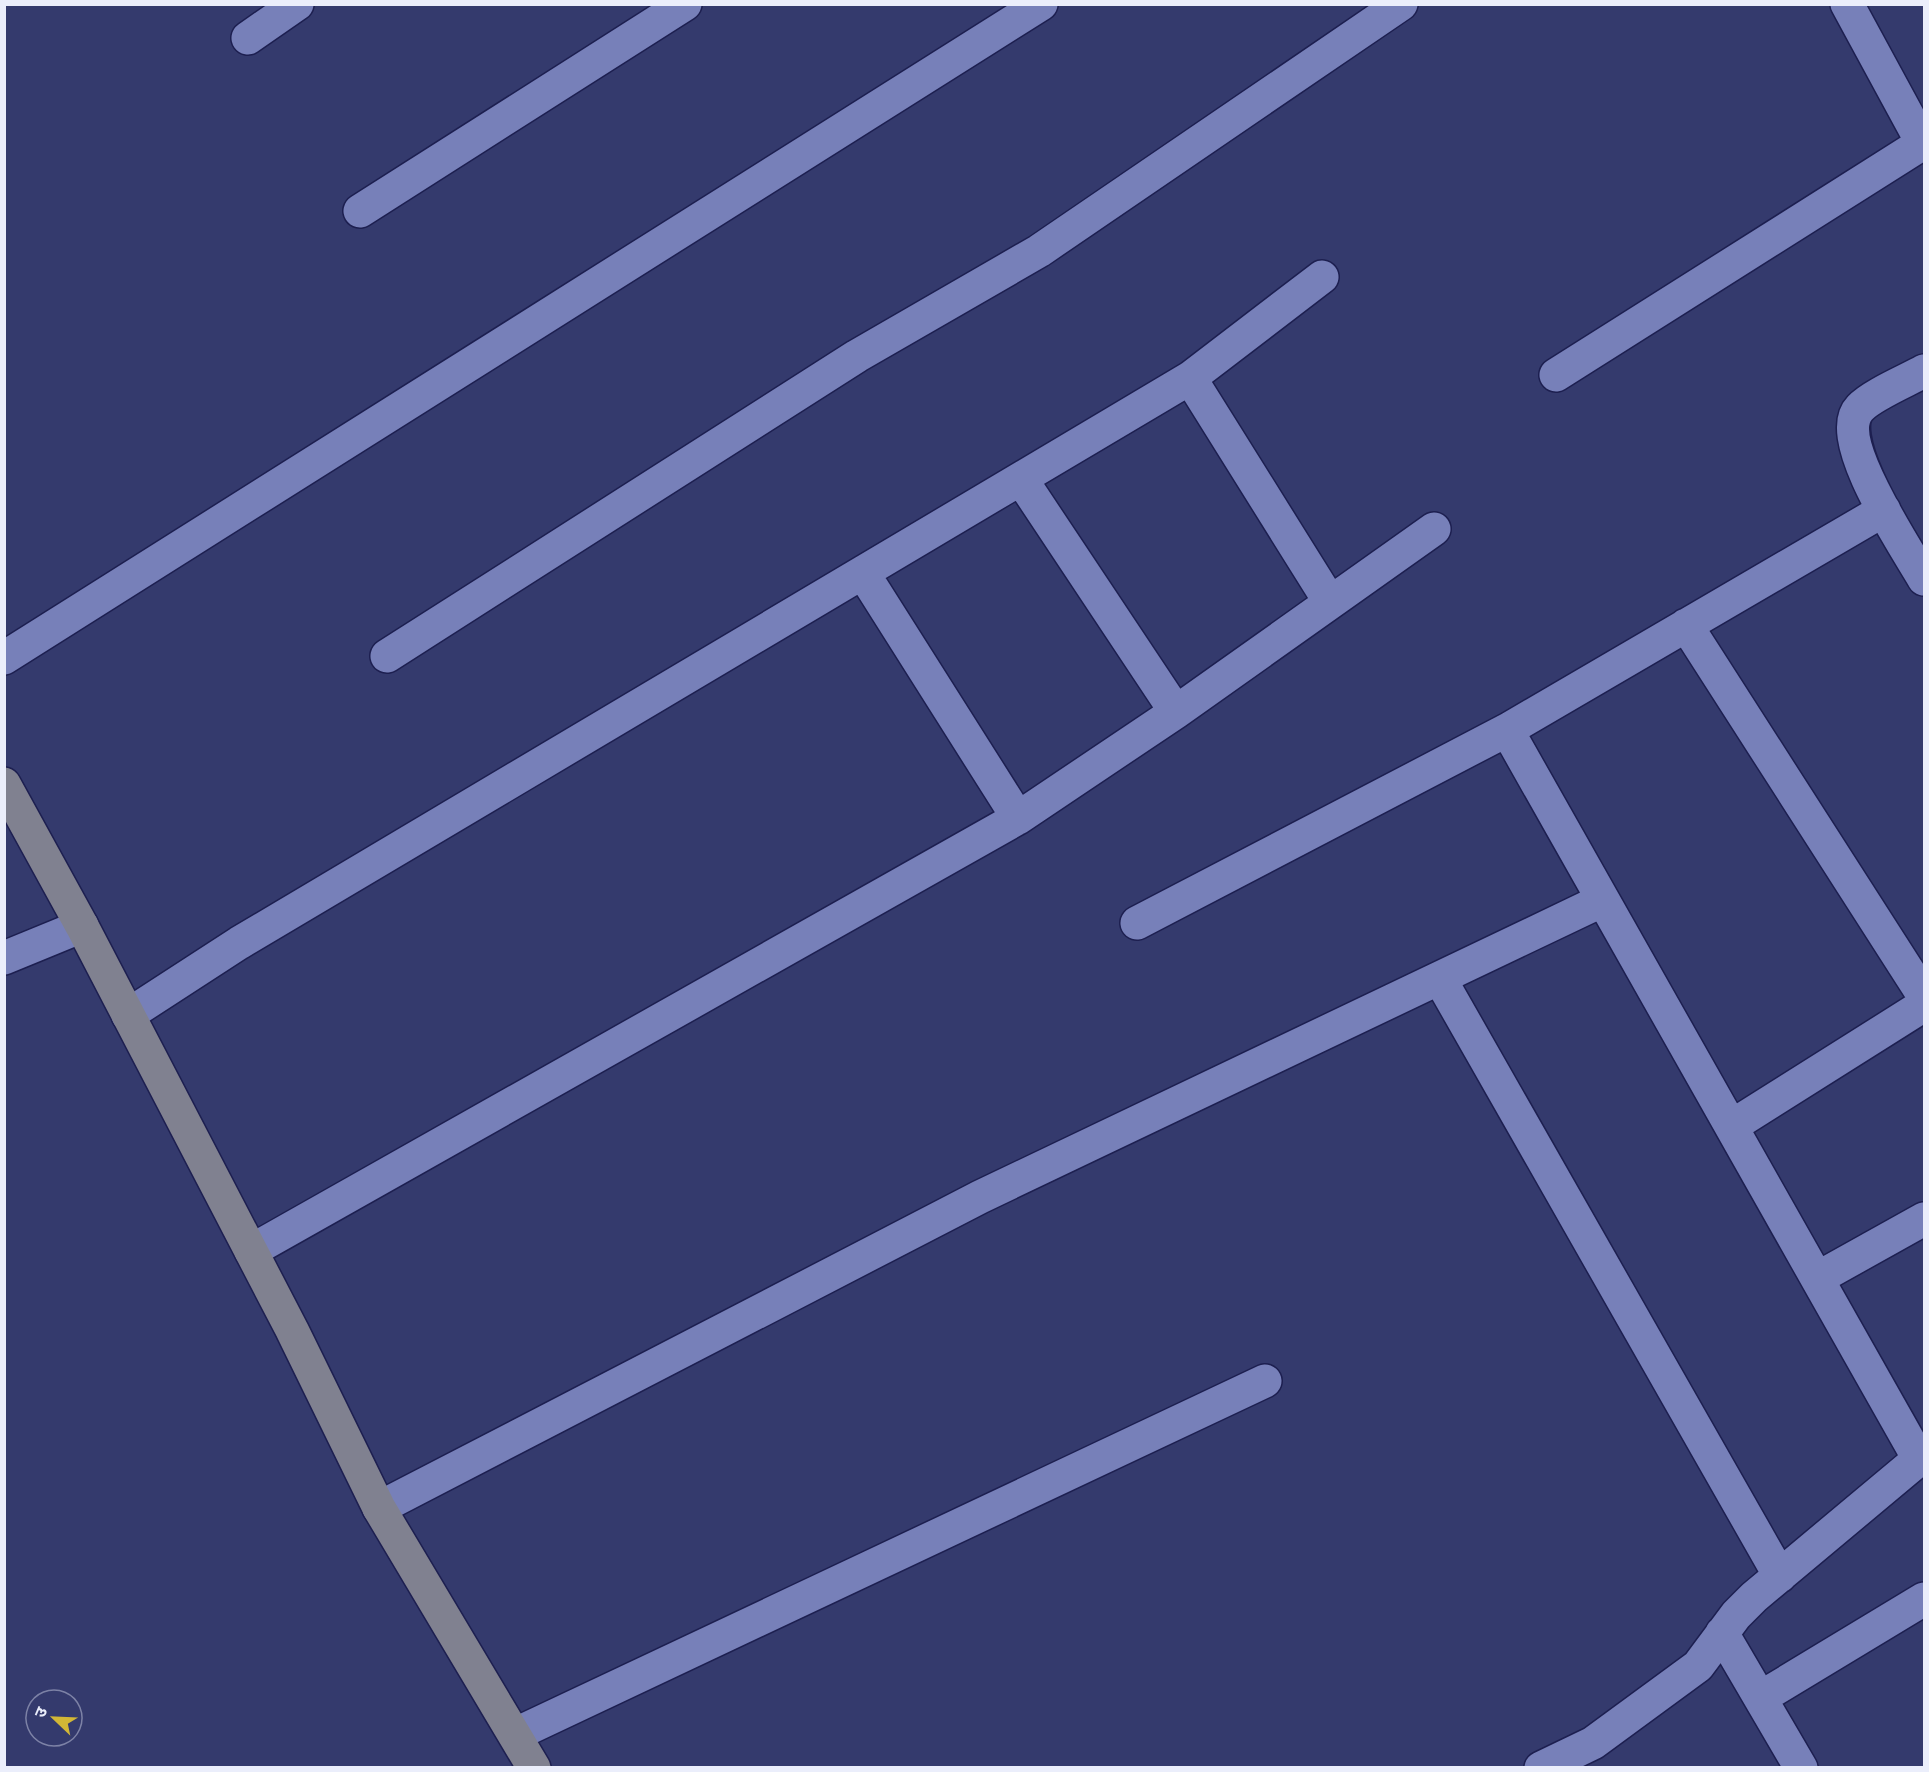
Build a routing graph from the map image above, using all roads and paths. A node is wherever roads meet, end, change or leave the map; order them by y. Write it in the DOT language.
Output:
graph roads {
  1 [pos="297,4"];
  2 [pos="685,4"];
  3 [pos="1041,4"];
  4 [pos="1401,4"];
  5 [pos="1847,4"];
  6 [pos="248,38"];
  7 [pos="1924,145"];
  8 [pos="360,211"];
  9 [pos="1322,277"];
  10 [pos="1924,371"];
  11 [pos="1556,375"];
  12 [pos="1190,378"];
  13 [pos="1021,479"];
  14 [pos="1884,510"];
  15 [pos="1434,529"];
  16 [pos="863,573"];
  17 [pos="1924,579"];
  18 [pos="1330,602"];
  19 [pos="1686,625"];
  20 [pos="387,656"];
  21 [pos="4,658"];
  22 [pos="1176,712"];
  23 [pos="1507,730"];
  24 [pos="4,784"];
  25 [pos="1018,818"];
  26 [pos="1603,900"];
  27 [pos="1137,922"];
  28 [pos="82,926"];
  29 [pos="4,958"];
  30 [pos="1440,979"];
  31 [pos="1924,996"];
  32 [pos="1924,1005"];
  33 [pos="128,1015"];
  34 [pos="1732,1126"];
  35 [pos="1924,1220"];
  36 [pos="251,1251"];
  37 [pos="1818,1278"];
  38 [pos="1265,1381"];
  39 [pos="1922,1457"];
  40 [pos="379,1508"];
  41 [pos="1780,1576"];
  42 [pos="1924,1599"];
  43 [pos="1722,1634"];
  44 [pos="1760,1698"];
  45 [pos="516,1734"];
  46 [pos="534,1767"];
  47 [pos="1541,1767"];
  48 [pos="1801,1767"];
  1 -- 6 [label="street"];
  2 -- 8 [label="street"];
  3 -- 21 [label="street"];
  4 -- 20 [label="street"];
  5 -- 7 [label="street"];
  7 -- 11 [label="street"];
  9 -- 12 [label="street"];
  10 -- 14 [label="street"];
  12 -- 13 [label="street"];
  12 -- 18 [label="street"];
  13 -- 16 [label="street"];
  13 -- 22 [label="street"];
  14 -- 17 [label="street"];
  14 -- 19 [label="street"];
  15 -- 18 [label="street"];
  16 -- 25 [label="street"];
  16 -- 33 [label="street"];
  18 -- 22 [label="street"];
  19 -- 23 [label="street"];
  19 -- 31 [label="street"];
  22 -- 25 [label="street"];
  23 -- 26 [label="street"];
  23 -- 27 [label="street"];
  24 -- 28 [label="street"];
  25 -- 36 [label="street"];
  26 -- 30 [label="street"];
  26 -- 34 [label="street"];
  28 -- 29 [label="street"];
  28 -- 33 [label="street"];
  30 -- 40 [label="street"];
  30 -- 41 [label="street"];
  32 -- 34 [label="street"];
  33 -- 36 [label="street"];
  34 -- 37 [label="street"];
  35 -- 37 [label="street"];
  36 -- 40 [label="street"];
  37 -- 39 [label="street"];
  38 -- 45 [label="street"];
  39 -- 41 [label="street"];
  40 -- 45 [label="street"];
  41 -- 43 [label="street"];
  42 -- 44 [label="street"];
  43 -- 44 [label="street"];
  43 -- 47 [label="street"];
  44 -- 48 [label="street"];
  45 -- 46 [label="street"];
}
